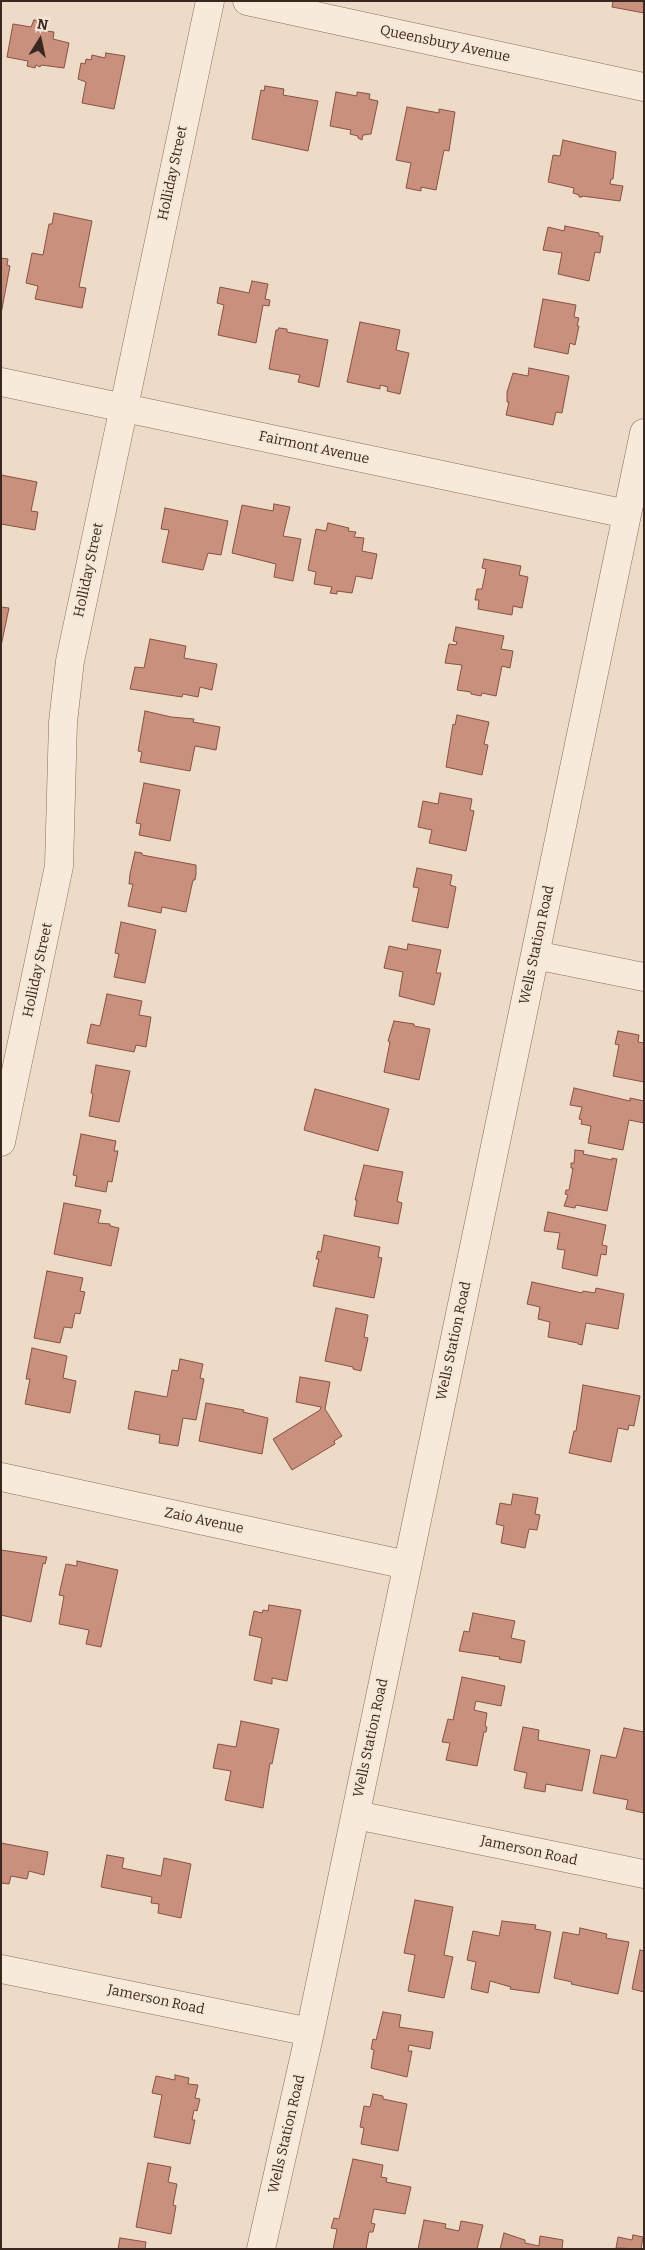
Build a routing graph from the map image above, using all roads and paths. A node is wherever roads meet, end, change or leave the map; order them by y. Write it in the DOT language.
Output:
graph roads {
  1 [pos="210,1"];
  2 [pos="247,1"];
  3 [pos="644,87"];
  4 [pos="1,382"];
  5 [pos="123,407"];
  6 [pos="644,433"];
  7 [pos="627,514"];
  8 [pos="535,956"];
  9 [pos="644,978"];
  10 [pos="1,1142"];
  11 [pos="1,1477"];
  12 [pos="407,1564"];
  13 [pos="356,1815"];
  14 [pos="644,1874"];
  15 [pos="1,1969"];
  16 [pos="310,2032"];
  17 [pos="261,2249"];
  1 -- 5 [label="street, Holliday Street"];
  2 -- 3 [label="street, Queensbury Avenue"];
  4 -- 5 [label="street, Fairmont Avenue"];
  5 -- 7 [label="street, Fairmont Avenue"];
  5 -- 10 [label="street, Holliday Street"];
  6 -- 7 [label="street, Wells Station Road"];
  7 -- 8 [label="street, Wells Station Road"];
  8 -- 9 [label="street"];
  8 -- 12 [label="street, Wells Station Road"];
  11 -- 12 [label="street, Zaio Avenue"];
  12 -- 13 [label="street, Wells Station Road"];
  13 -- 14 [label="street, Jamerson Road"];
  13 -- 16 [label="street, Wells Station Road"];
  15 -- 16 [label="street, Jamerson Road"];
  16 -- 17 [label="street, Wells Station Road"];
}
